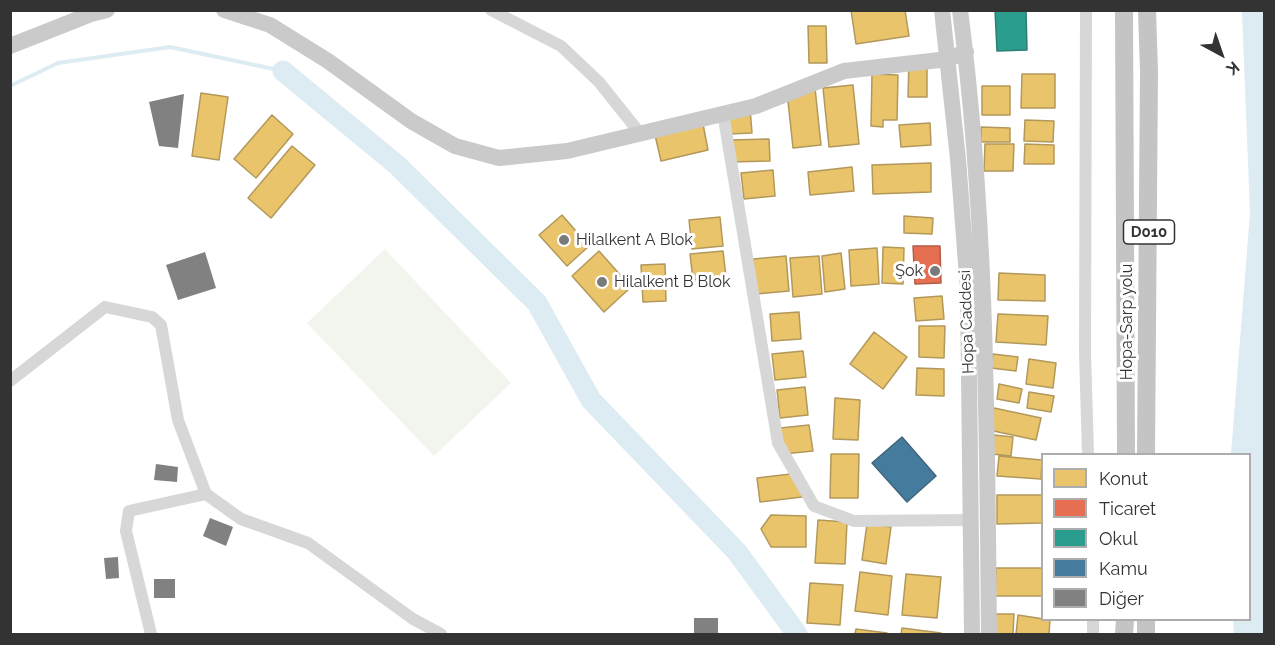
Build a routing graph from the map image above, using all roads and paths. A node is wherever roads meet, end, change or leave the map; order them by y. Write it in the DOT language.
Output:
graph roads {
  1 [pos="107,10"];
  2 [pos="224,10"];
  3 [pos="491,10"];
  4 [pos="942,10"];
  5 [pos="960,10"];
  6 [pos="1086,10"];
  7 [pos="1124,10"];
  8 [pos="1147,10"];
  9 [pos="10,46"];
  10 [pos="966,52"];
  11 [pos="948,58"];
  12 [pos="723,113"];
  13 [pos="639,132"];
  14 [pos="10,381"];
  15 [pos="1088,453"];
  16 [pos="1126,453"];
  17 [pos="1146,453"];
  18 [pos="206,494"];
  19 [pos="971,520"];
  20 [pos="151,634"];
  21 [pos="441,634"];
  22 [pos="972,634"];
  23 [pos="989,634"];
  1 -- 9 [label="main road"];
  2 -- 13 [label="main road"];
  3 -- 13 [label="street"];
  4 -- 11 [label="main road, Hopa Caddesi"];
  5 -- 10 [label="main road, Hopa Caddesi"];
  6 -- 15 [label="street"];
  7 -- 16 [label="highway, Hopa-Sarp yolu"];
  8 -- 17 [label="highway, D010"];
  10 -- 11 [label="main road"];
  10 -- 23 [label="main road, Hopa Caddesi"];
  11 -- 12 [label="main road"];
  11 -- 19 [label="main road, Hopa Caddesi"];
  12 -- 13 [label="main road"];
  12 -- 19 [label="street"];
  14 -- 18 [label="street"];
  18 -- 20 [label="street"];
  18 -- 21 [label="street"];
  19 -- 22 [label="main road, Hopa Caddesi"];
}
